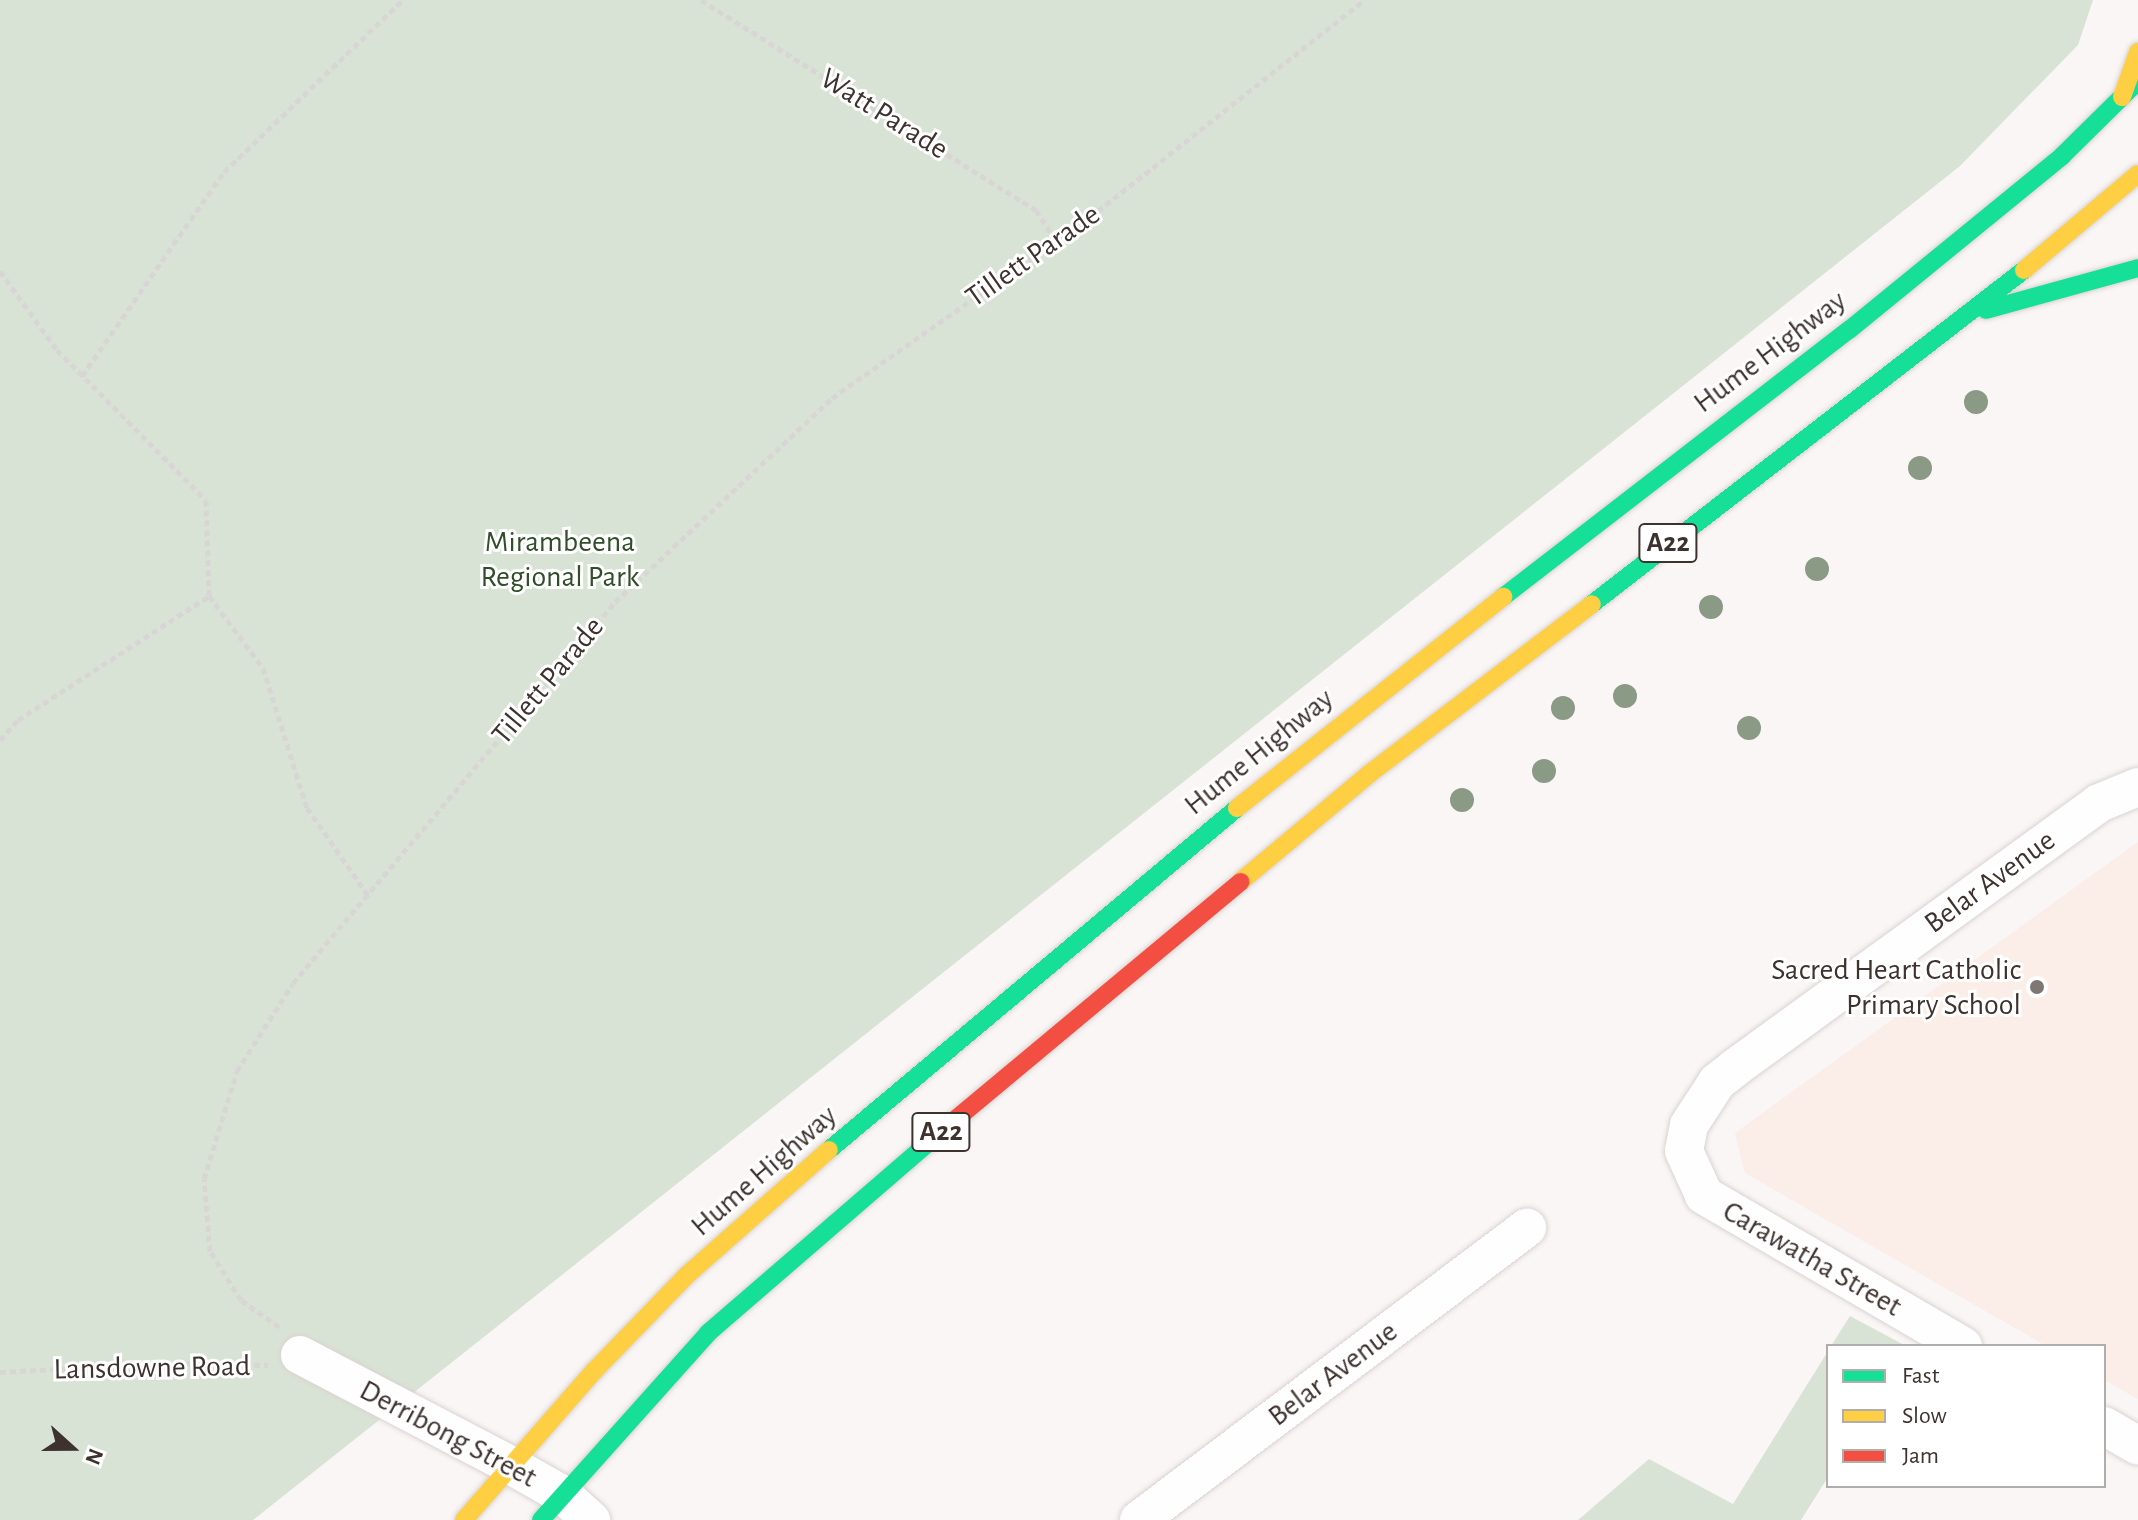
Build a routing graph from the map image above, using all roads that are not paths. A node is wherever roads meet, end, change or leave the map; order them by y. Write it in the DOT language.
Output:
graph roads {
  1 [pos="2138,52"];
  2 [pos="2138,81"];
  3 [pos="2122,97"];
  4 [pos="2138,174"];
  5 [pos="2138,268"];
  6 [pos="1970,315"];
  7 [pos="2138,787"];
  8 [pos="1684,1151"];
  9 [pos="1527,1228"];
  10 [pos="1960,1344"];
  11 [pos="300,1355"];
  12 [pos="2106,1427"];
  13 [pos="2138,1446"];
  14 [pos="512,1466"];
  15 [pos="552,1508"];
  16 [pos="464,1520"];
  17 [pos="591,1520"];
  18 [pos="1139,1520"];
  1 -- 3 [label="main road"];
  2 -- 3 [label="main road, Hume Highway / A22"];
  3 -- 14 [label="main road, Hume Highway / A22"];
  4 -- 6 [label="main road, A22"];
  5 -- 6 [label="main road"];
  6 -- 15 [label="main road, A22"];
  7 -- 8 [label="street, Belar Avenue"];
  8 -- 10 [label="street, Carawatha Street"];
  9 -- 18 [label="street, Belar Avenue"];
  11 -- 14 [label="street, Derribong Street"];
  12 -- 13 [label="street"];
  14 -- 15 [label="street, Derribong Street"];
  14 -- 16 [label="main road, Hume Highway / A22"];
  15 -- 17 [label="street, Derribong Street"];
}
